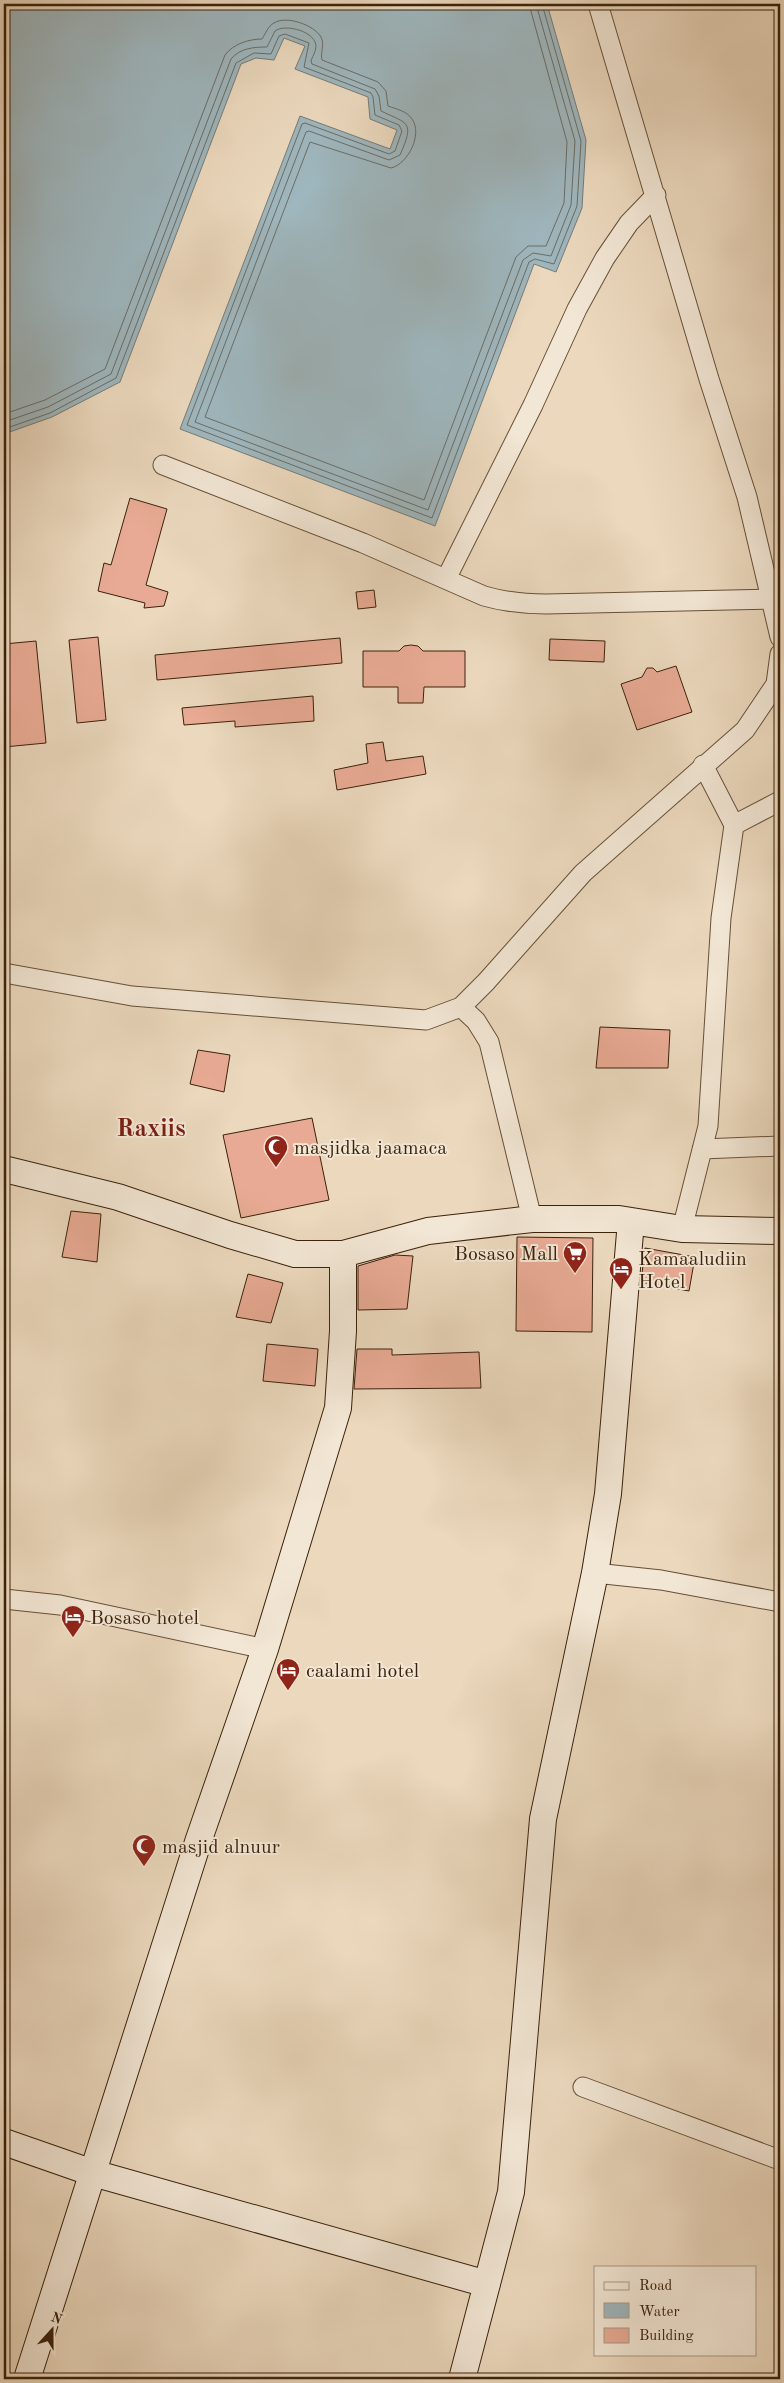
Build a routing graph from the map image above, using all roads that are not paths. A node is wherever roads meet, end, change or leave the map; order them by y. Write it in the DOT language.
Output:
graph roads {
  1 [pos="598,4"];
  2 [pos="656,195"];
  3 [pos="163,464"];
  4 [pos="446,579"];
  5 [pos="771,599"];
  6 [pos="780,638"];
  7 [pos="780,654"];
  8 [pos="703,765"];
  9 [pos="780,801"];
  10 [pos="734,825"];
  11 [pos="4,974"];
  12 [pos="461,1007"];
  13 [pos="780,1146"];
  14 [pos="702,1150"];
  15 [pos="4,1169"];
  16 [pos="532,1219"];
  17 [pos="632,1221"];
  18 [pos="682,1228"];
  19 [pos="780,1231"];
  20 [pos="343,1254"];
  21 [pos="595,1573"];
  22 [pos="4,1599"];
  23 [pos="780,1602"];
  24 [pos="265,1649"];
  25 [pos="583,2087"];
  26 [pos="4,2142"];
  27 [pos="780,2160"];
  28 [pos="93,2173"];
  29 [pos="487,2284"];
  30 [pos="28,2379"];
  31 [pos="462,2379"];
  1 -- 2 [label="street"];
  2 -- 4 [label="street"];
  2 -- 5 [label="street"];
  3 -- 4 [label="street"];
  4 -- 5 [label="street"];
  5 -- 6 [label="street"];
  7 -- 8 [label="street"];
  8 -- 10 [label="street"];
  8 -- 12 [label="street"];
  9 -- 10 [label="street"];
  10 -- 14 [label="street"];
  11 -- 12 [label="street"];
  12 -- 16 [label="street"];
  13 -- 14 [label="street"];
  14 -- 18 [label="street"];
  15 -- 20 [label="street"];
  16 -- 17 [label="street"];
  16 -- 20 [label="street"];
  17 -- 18 [label="street"];
  17 -- 21 [label="street"];
  18 -- 19 [label="street"];
  20 -- 24 [label="street"];
  21 -- 23 [label="street"];
  21 -- 29 [label="street"];
  22 -- 24 [label="street"];
  24 -- 28 [label="street"];
  25 -- 27 [label="street"];
  26 -- 28 [label="street"];
  28 -- 29 [label="street"];
  28 -- 30 [label="street"];
  29 -- 31 [label="street"];
}
